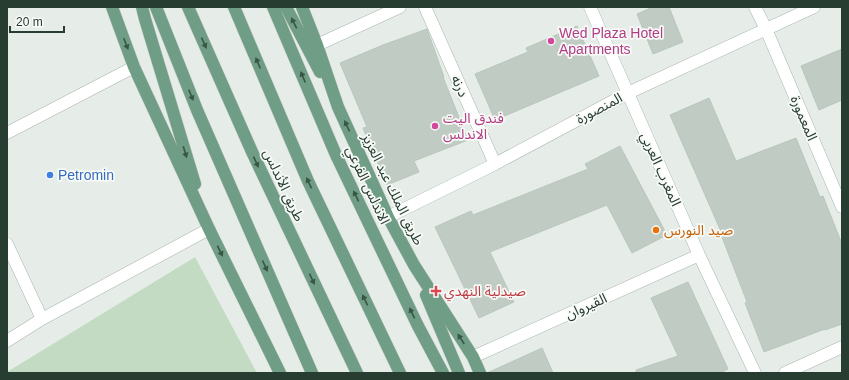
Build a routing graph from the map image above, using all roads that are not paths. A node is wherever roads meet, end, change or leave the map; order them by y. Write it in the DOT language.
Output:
graph roads {
  1 [pos="112,7"];
  2 [pos="142,7"];
  3 [pos="156,7"];
  4 [pos="188,7"];
  5 [pos="234,7"];
  6 [pos="273,7"];
  7 [pos="286,7"];
  8 [pos="302,7"];
  9 [pos="400,7"];
  10 [pos="425,7"];
  11 [pos="590,7"];
  12 [pos="755,7"];
  13 [pos="814,7"];
  14 [pos="766,29"];
  15 [pos="317,44"];
  16 [pos="134,67"];
  17 [pos="628,93"];
  18 [pos="338,107"];
  19 [pos="7,133"];
  20 [pos="495,164"];
  21 [pos="842,207"];
  22 [pos="388,217"];
  23 [pos="209,229"];
  24 [pos="7,244"];
  25 [pos="699,254"];
  26 [pos="414,265"];
  27 [pos="42,319"];
  28 [pos="7,341"];
  29 [pos="842,347"];
  30 [pos="473,357"];
  31 [pos="280,373"];
  32 [pos="312,373"];
  33 [pos="357,373"];
  34 [pos="400,373"];
  35 [pos="443,373"];
  36 [pos="459,373"];
  37 [pos="480,373"];
  38 [pos="755,373"];
  39 [pos="785,373"];
  1 -- 16 [label="main road, one-way"];
  2 -- 23 [label="main road, one-way"];
  3 -- 32 [label="main road, one-way"];
  4 -- 33 [label="main road, طريق الأندلس, one-way"];
  34 -- 5 [label="main road, طريق الأندلس, one-way"];
  35 -- 6 [label="main road, الاندلس الفرعي, one-way"];
  18 -- 7 [label="main road, one-way"];
  8 -- 15 [label="main road, طريق الملك عبد العزيز"];
  9 -- 15 [label="street"];
  10 -- 20 [label="street, درنه"];
  11 -- 17 [label="street, المغرب العربي"];
  12 -- 14 [label="street, المعمورة"];
  13 -- 14 [label="street, المنصورة"];
  14 -- 17 [label="street, المنصورة"];
  14 -- 21 [label="street, المعمورة"];
  15 -- 18 [label="main road, طريق الملك عبد العزيز"];
  16 -- 19 [label="street"];
  16 -- 23 [label="main road"];
  17 -- 20 [label="street, المنصورة"];
  17 -- 25 [label="street, المغرب العربي"];
  22 -- 18 [label="main road, طريق الملك عبد العزيز, one-way"];
  20 -- 22 [label="street, المنصورة"];
  22 -- 26 [label="main road, طريق الملك عبد العزيز"];
  23 -- 27 [label="street"];
  23 -- 31 [label="main road, one-way"];
  24 -- 27 [label="street"];
  25 -- 30 [label="street, القيروان"];
  25 -- 38 [label="street, المغرب العربي"];
  30 -- 26 [label="main road, طريق الملك عبد العزيز, one-way"];
  26 -- 36 [label="main road"];
  27 -- 28 [label="street"];
  29 -- 39 [label="street"];
  30 -- 37 [label="main road, طريق الملك عبد العزيز"];
}
